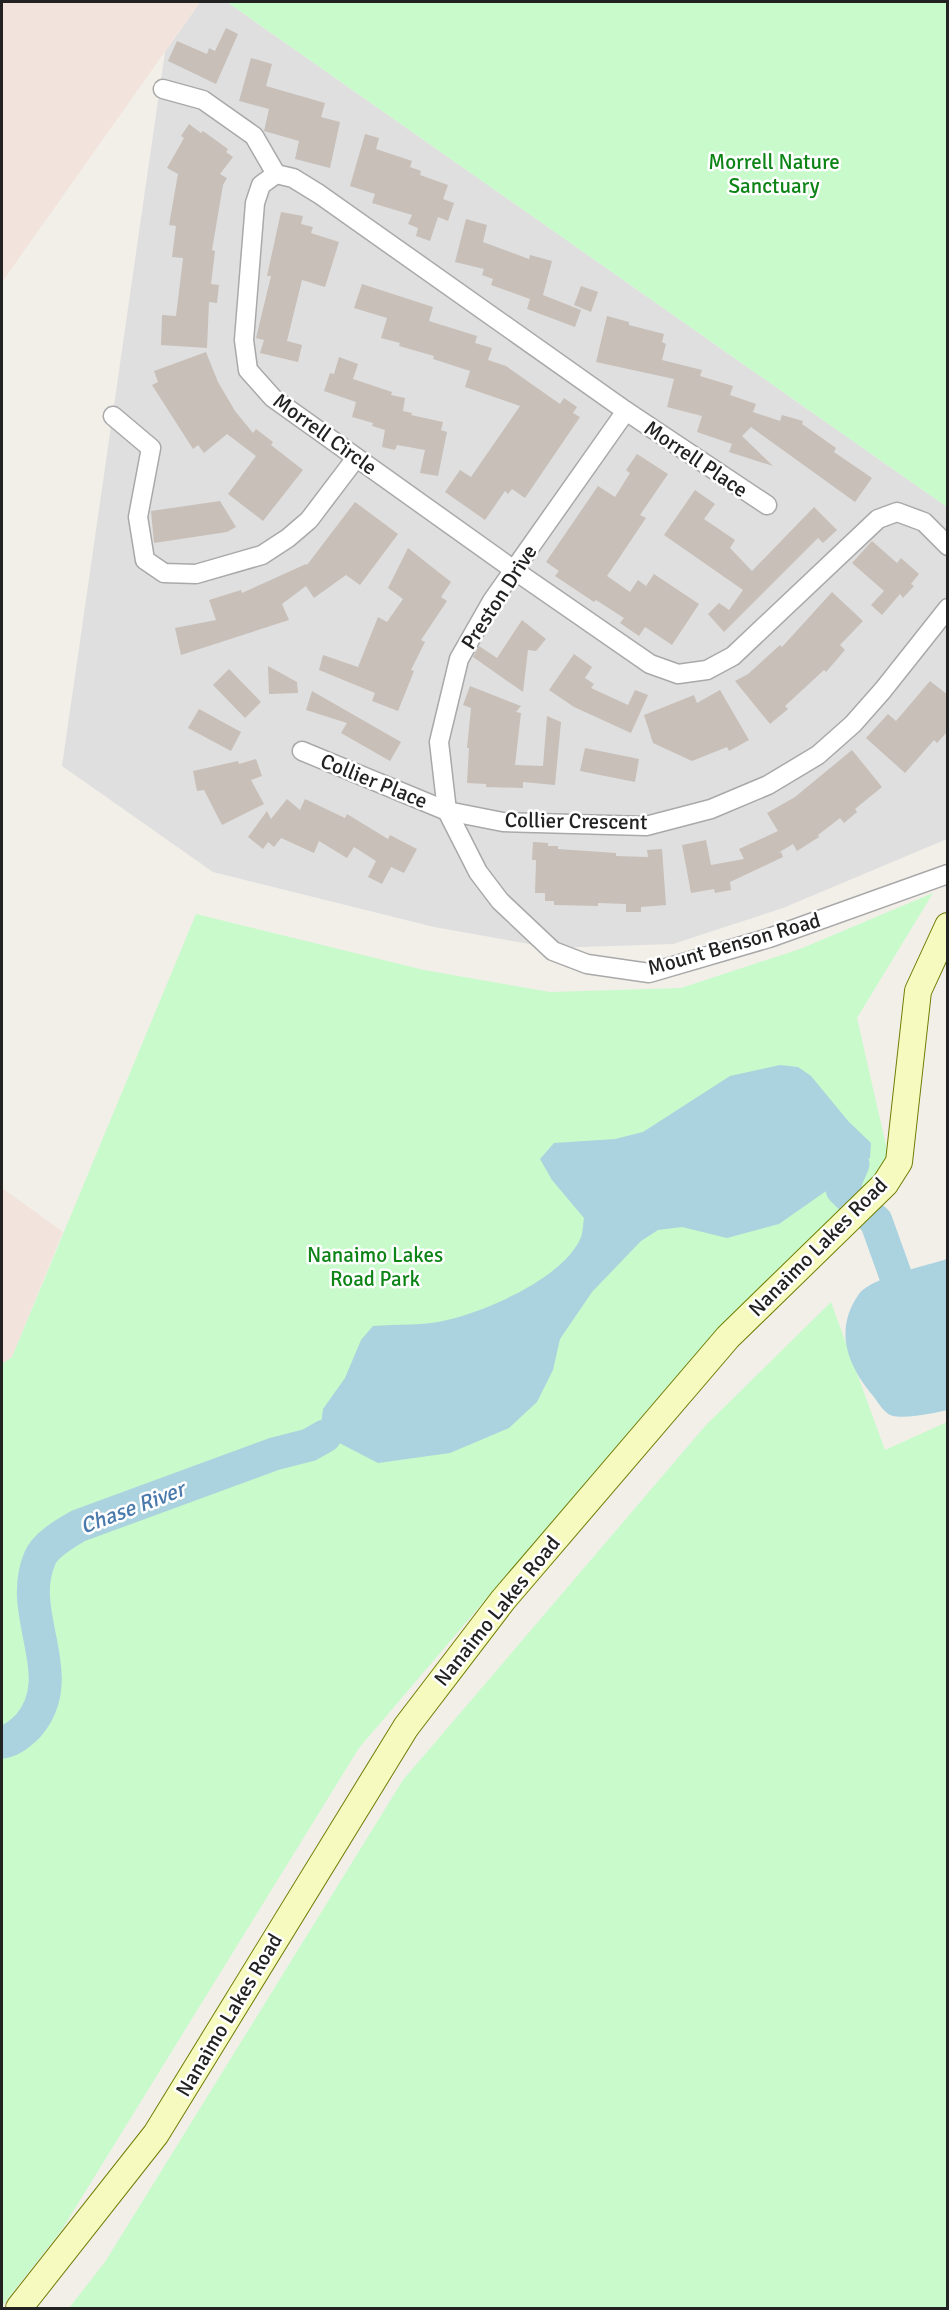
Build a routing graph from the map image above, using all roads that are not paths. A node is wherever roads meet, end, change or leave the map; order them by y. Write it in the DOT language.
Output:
graph roads {
  1 [pos="163,89"];
  2 [pos="276,174"];
  3 [pos="626,411"];
  4 [pos="113,416"];
  5 [pos="356,458"];
  6 [pos="767,506"];
  7 [pos="948,546"];
  8 [pos="514,570"];
  9 [pos="948,608"];
  10 [pos="302,751"];
  11 [pos="447,811"];
  12 [pos="948,874"];
  13 [pos="525,926"];
  14 [pos="948,926"];
  15 [pos="19,2308"];
  1 -- 2 [label="street"];
  2 -- 3 [label="street"];
  2 -- 5 [label="street, Morrell Circle"];
  3 -- 6 [label="street, Morrell Place"];
  3 -- 8 [label="street, Preston Drive"];
  4 -- 5 [label="street"];
  5 -- 8 [label="street, Morrell Circle"];
  7 -- 8 [label="street"];
  8 -- 11 [label="street, Preston Drive"];
  9 -- 11 [label="street, Collier Crescent"];
  10 -- 11 [label="street, Collier Place"];
  11 -- 13 [label="street, Preston Drive"];
  12 -- 13 [label="street, Mount Benson Road"];
  14 -- 15 [label="street, Nanaimo Lakes Road"];
}
